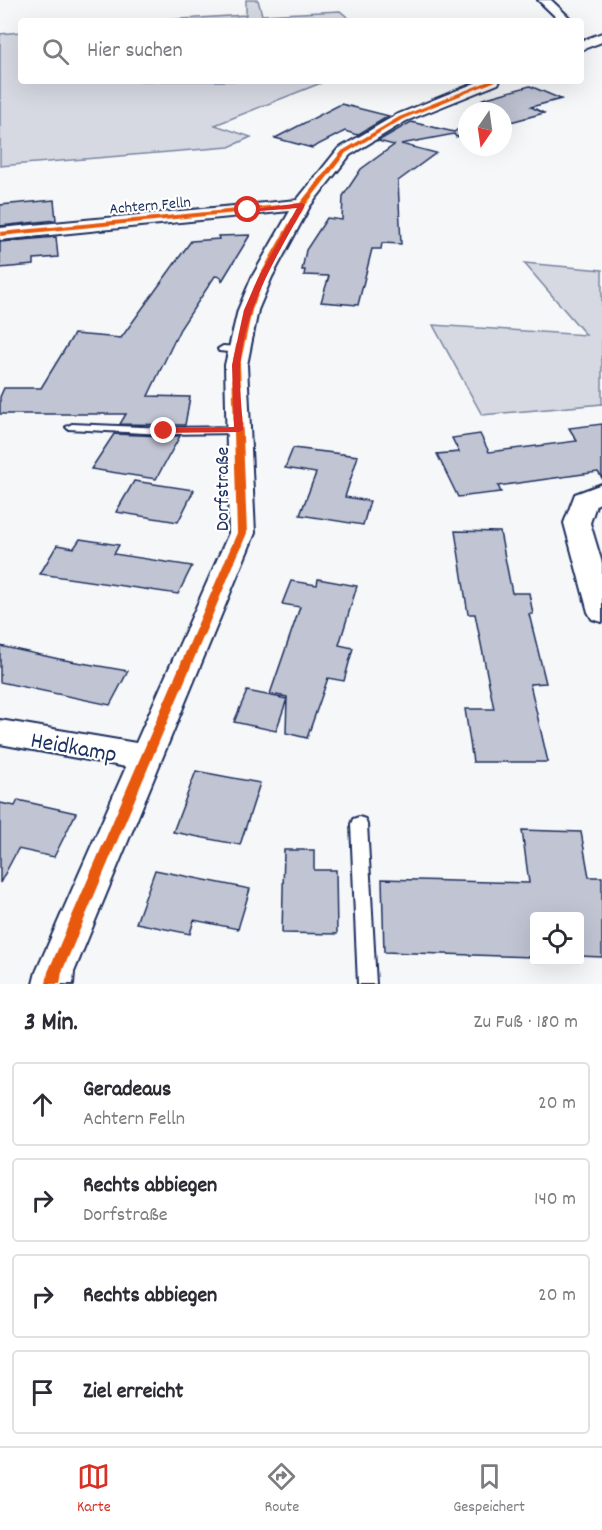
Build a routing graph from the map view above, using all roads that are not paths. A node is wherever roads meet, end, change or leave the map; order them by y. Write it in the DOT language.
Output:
graph roads {
  1 [pos="544,0"];
  2 [pos="564,18"];
  3 [pos="584,29"];
  4 [pos="602,31"];
  5 [pos="486,84"];
  6 [pos="302,205"];
  7 [pos="0,234"];
  8 [pos="72,427"];
  9 [pos="239,430"];
  10 [pos="602,492"];
  11 [pos="602,612"];
  12 [pos="0,732"];
  13 [pos="148,758"];
  14 [pos="359,824"];
  15 [pos="54,984"];
  16 [pos="367,984"];
  1 -- 2 [label="street"];
  3 -- 4 [label="street"];
  5 -- 6 [label="street, Dorfstraße"];
  6 -- 7 [label="street, Achtern Felln"];
  6 -- 9 [label="street, Dorfstraße"];
  8 -- 9 [label="lane"];
  9 -- 13 [label="street, Dorfstraße"];
  10 -- 11 [label="street"];
  12 -- 13 [label="street, Heidkamp"];
  13 -- 15 [label="street, Dorfstraße"];
  14 -- 16 [label="lane"];
}
